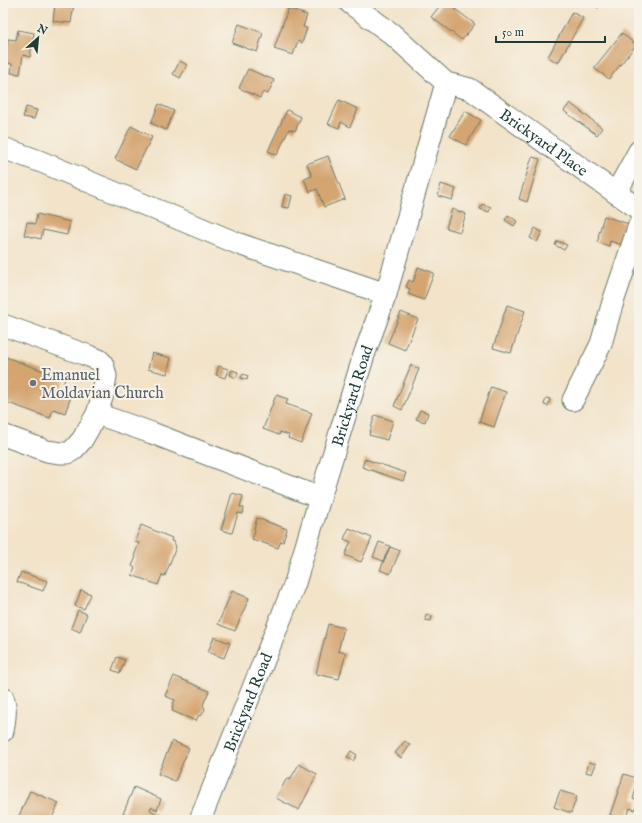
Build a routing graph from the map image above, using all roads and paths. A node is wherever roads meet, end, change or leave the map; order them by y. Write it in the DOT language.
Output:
graph roads {
  1 [pos="350,3"];
  2 [pos="446,83"];
  3 [pos="3,148"];
  4 [pos="639,151"];
  5 [pos="616,193"];
  6 [pos="639,209"];
  7 [pos="639,225"];
  8 [pos="386,294"];
  9 [pos="3,325"];
  10 [pos="573,400"];
  11 [pos="97,414"];
  12 [pos="3,435"];
  13 [pos="320,498"];
  14 [pos="3,698"];
  15 [pos="3,730"];
  16 [pos="200,820"];
  1 -- 2 [label="street"];
  2 -- 5 [label="street, Brickyard Place"];
  2 -- 8 [label="street, Brickyard Road"];
  3 -- 8 [label="street"];
  4 -- 5 [label="street"];
  5 -- 6 [label="street, Brickyard Place"];
  7 -- 10 [label="street"];
  8 -- 13 [label="street, Brickyard Road"];
  9 -- 11 [label="street"];
  11 -- 12 [label="street"];
  11 -- 13 [label="street"];
  13 -- 16 [label="street, Brickyard Road"];
  14 -- 15 [label="street"];
}
